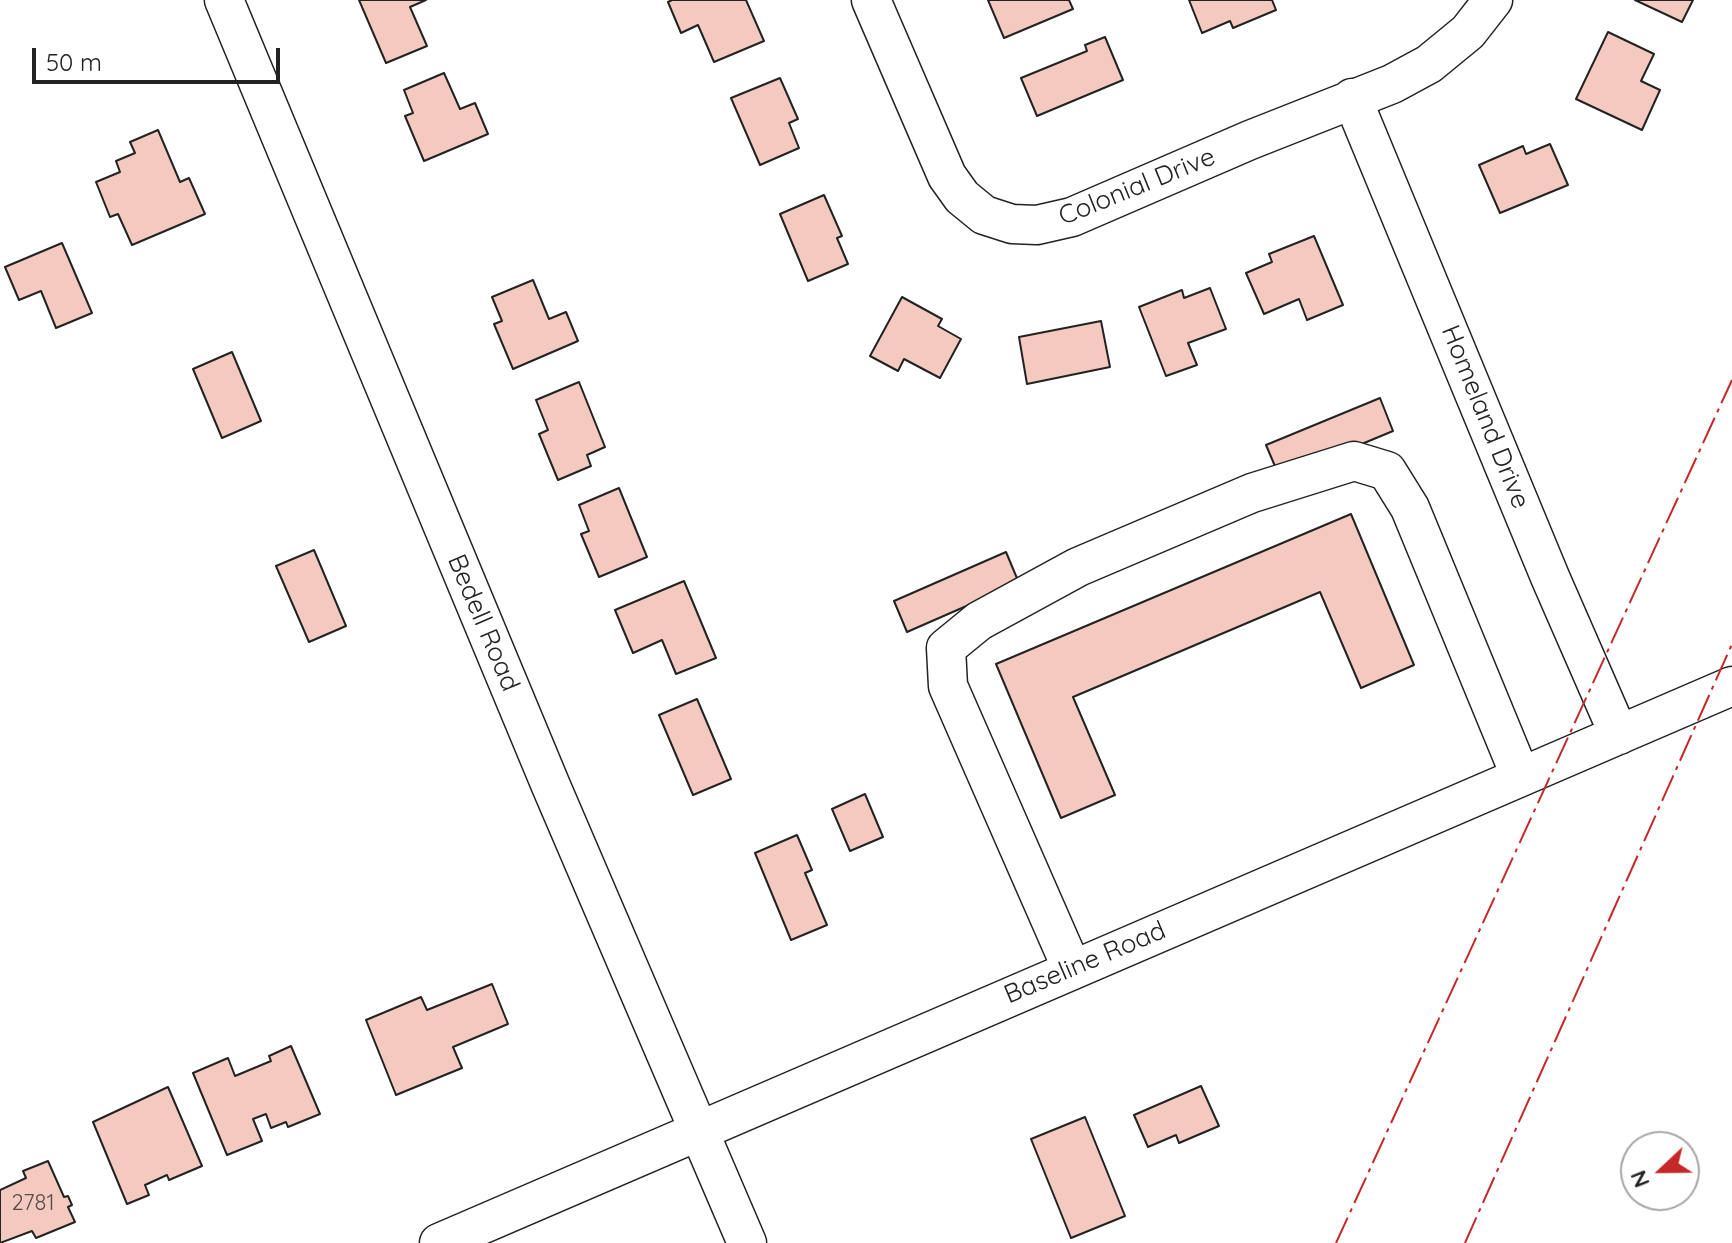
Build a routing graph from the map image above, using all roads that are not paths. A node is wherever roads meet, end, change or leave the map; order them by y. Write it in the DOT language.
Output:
graph roads {
  1 [pos="224,0"];
  2 [pos="871,0"];
  3 [pos="1493,0"];
  4 [pos="1352,98"];
  5 [pos="1732,686"];
  6 [pos="1619,735"];
  7 [pos="1520,775"];
  8 [pos="1072,969"];
  9 [pos="698,1131"];
  10 [pos="439,1243"];
  11 [pos="747,1243"];
  1 -- 9 [label="street, Bedell Road"];
  2 -- 4 [label="street, Colonial Drive"];
  3 -- 4 [label="street, Colonial Drive"];
  4 -- 6 [label="street, Homeland Drive"];
  5 -- 6 [label="street, Baseline Road"];
  6 -- 7 [label="street, Baseline Road"];
  7 -- 8 [label="street, Baseline Road"];
  7 -- 8 [label="street"];
  8 -- 9 [label="street, Baseline Road"];
  9 -- 10 [label="street, Baseline Road"];
  9 -- 11 [label="street, Bedell Road"];
}
